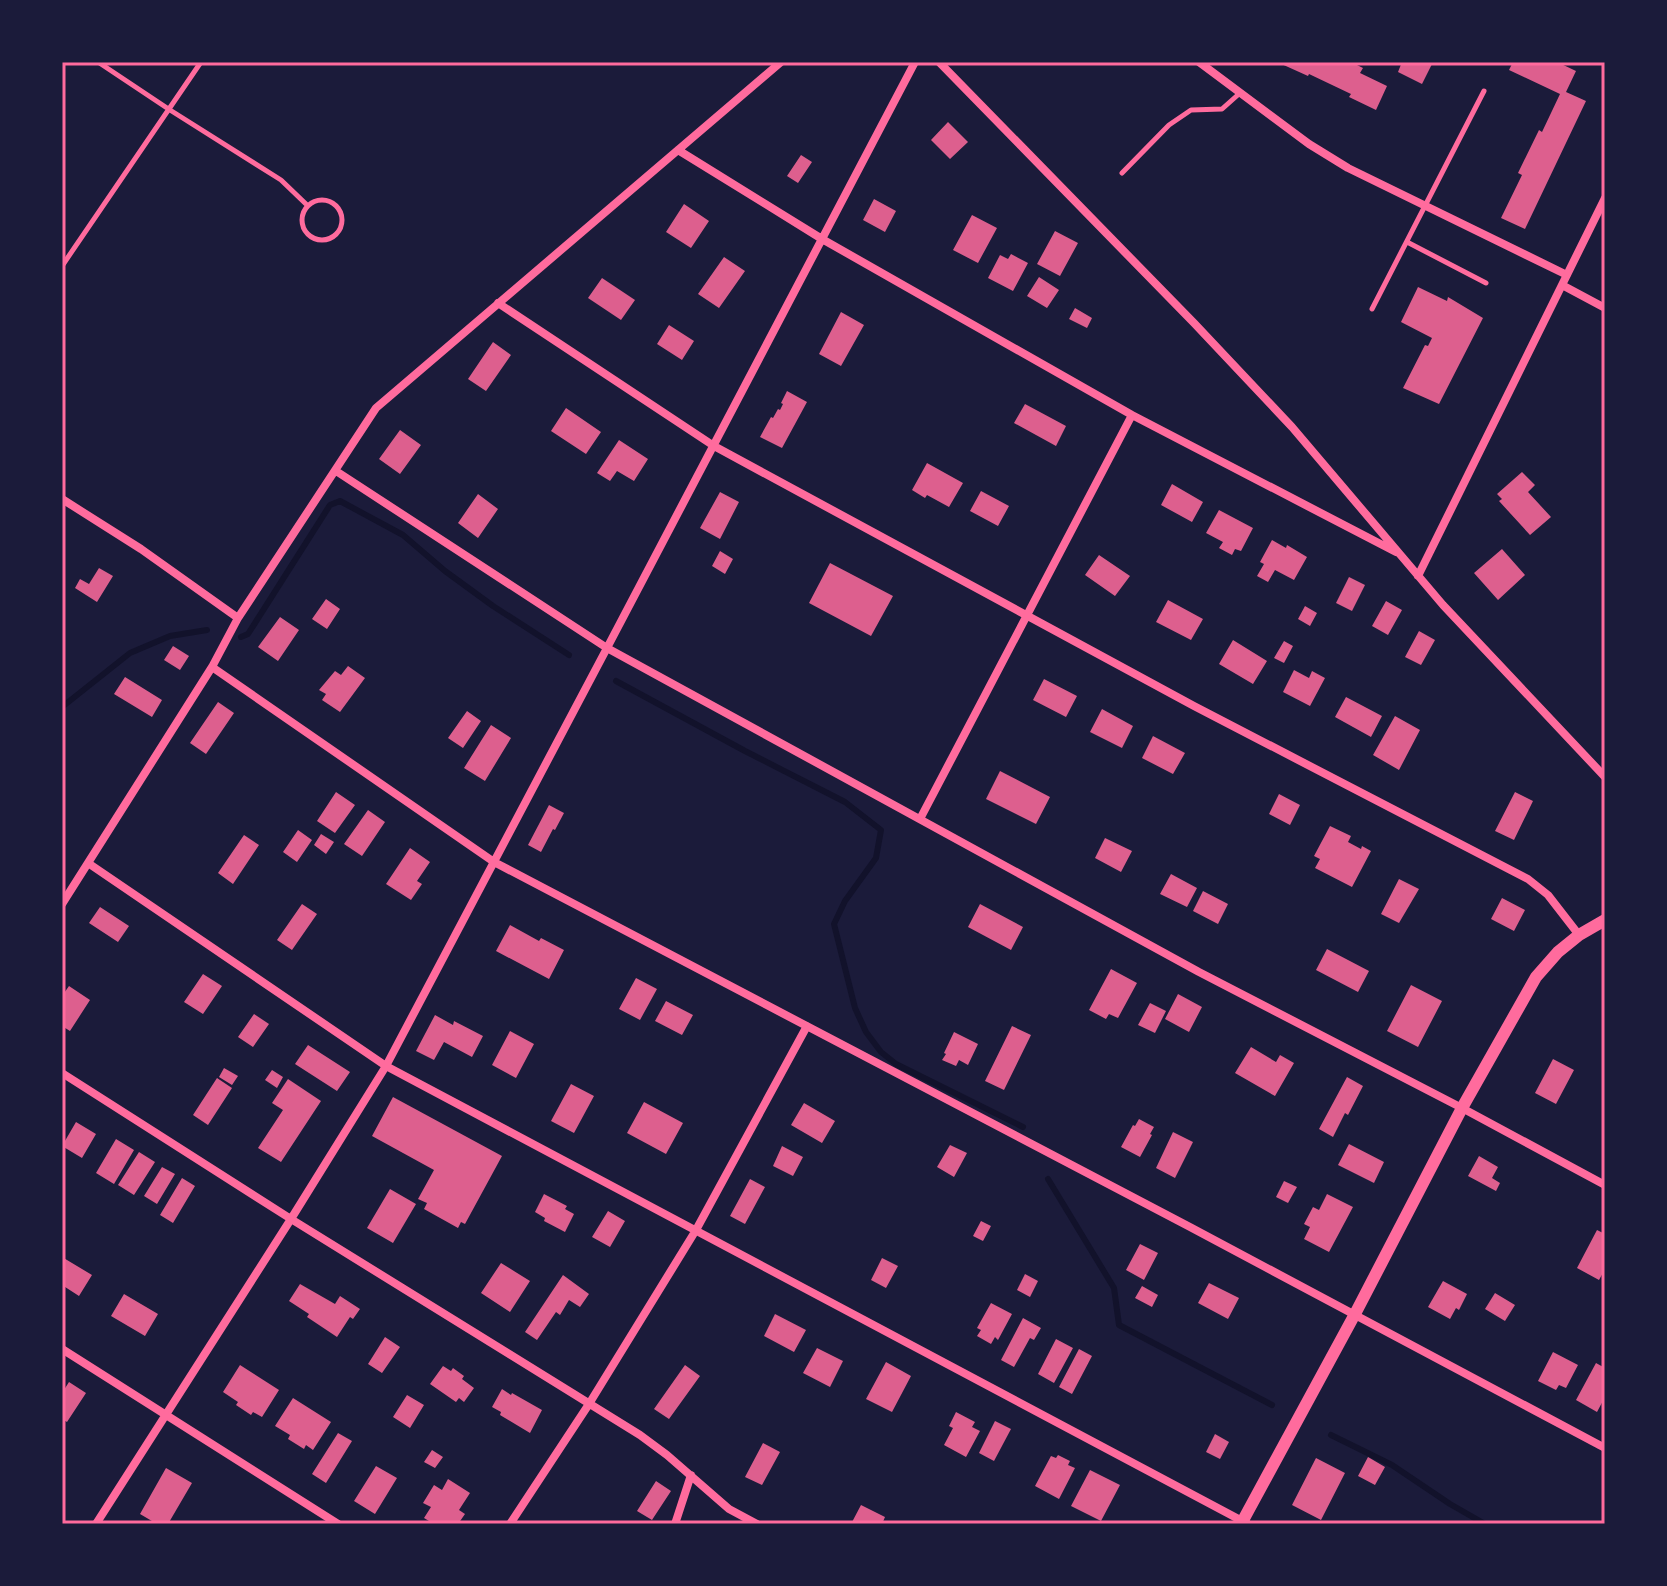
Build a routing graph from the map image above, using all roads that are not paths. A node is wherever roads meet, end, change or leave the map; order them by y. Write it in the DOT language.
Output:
graph roads {
  1 [pos="98,62"];
  2 [pos="201,62"];
  3 [pos="781,62"];
  4 [pos="915,62"];
  5 [pos="939,62"];
  6 [pos="1199,62"];
  7 [pos="1484,91"];
  8 [pos="1240,93"];
  9 [pos="170,110"];
  10 [pos="678,150"];
  11 [pos="1122,173"];
  12 [pos="1605,198"];
  13 [pos="307,205"];
  14 [pos="1426,206"];
  15 [pos="822,239"];
  16 [pos="1407,242"];
  17 [pos="62,266"];
  18 [pos="1567,275"];
  19 [pos="1486,283"];
  20 [pos="1562,285"];
  21 [pos="498,303"];
  22 [pos="1605,308"];
  23 [pos="1372,309"];
  24 [pos="1132,415"];
  25 [pos="714,446"];
  26 [pos="336,471"];
  27 [pos="62,499"];
  28 [pos="1401,555"];
  29 [pos="1418,576"];
  30 [pos="1027,615"];
  31 [pos="238,618"];
  32 [pos="607,648"];
  33 [pos="212,667"];
  34 [pos="1605,777"];
  35 [pos="920,819"];
  36 [pos="494,862"];
  37 [pos="88,863"];
  38 [pos="62,904"];
  39 [pos="1605,920"];
  40 [pos="1579,935"];
  41 [pos="807,1026"];
  42 [pos="386,1066"];
  43 [pos="62,1073"];
  44 [pos="1462,1108"];
  45 [pos="1605,1185"];
  46 [pos="291,1219"];
  47 [pos="696,1230"];
  48 [pos="1355,1314"];
  49 [pos="62,1349"];
  50 [pos="589,1404"];
  51 [pos="166,1415"];
  52 [pos="1605,1448"];
  53 [pos="691,1475"];
  54 [pos="1244,1523"];
  55 [pos="96,1524"];
  56 [pos="338,1524"];
  57 [pos="510,1524"];
  58 [pos="675,1524"];
  59 [pos="757,1524"];
  1 -- 9 [label="lane"];
  2 -- 9 [label="lane"];
  3 -- 10 [label="street"];
  4 -- 15 [label="street"];
  5 -- 28 [label="street"];
  6 -- 8 [label="street"];
  7 -- 14 [label="lane"];
  8 -- 11 [label="lane"];
  8 -- 14 [label="street"];
  9 -- 13 [label="lane"];
  9 -- 17 [label="lane"];
  10 -- 15 [label="street"];
  10 -- 21 [label="street"];
  12 -- 18 [label="street"];
  13 -- 13 [label="lane"];
  14 -- 16 [label="lane"];
  14 -- 18 [label="street"];
  15 -- 24 [label="street"];
  15 -- 25 [label="street"];
  16 -- 19 [label="lane"];
  16 -- 23 [label="lane"];
  18 -- 20 [label="street"];
  20 -- 22 [label="street"];
  20 -- 29 [label="street"];
  21 -- 25 [label="street"];
  21 -- 26 [label="street"];
  24 -- 28 [label="street"];
  24 -- 30 [label="street"];
  25 -- 30 [label="street"];
  25 -- 32 [label="street"];
  26 -- 31 [label="street"];
  26 -- 32 [label="street"];
  27 -- 31 [label="street"];
  28 -- 29 [label="street"];
  29 -- 34 [label="street"];
  30 -- 35 [label="street"];
  30 -- 40 [label="street"];
  31 -- 33 [label="street"];
  32 -- 35 [label="street"];
  32 -- 36 [label="street"];
  33 -- 36 [label="street"];
  33 -- 37 [label="street"];
  35 -- 44 [label="street"];
  36 -- 41 [label="street"];
  36 -- 42 [label="street"];
  37 -- 38 [label="street"];
  37 -- 42 [label="street"];
  39 -- 40 [label="street"];
  40 -- 44 [label="street"];
  41 -- 47 [label="street"];
  41 -- 48 [label="street"];
  42 -- 46 [label="street"];
  42 -- 47 [label="street"];
  43 -- 46 [label="street"];
  44 -- 45 [label="street"];
  44 -- 48 [label="street"];
  46 -- 50 [label="street"];
  46 -- 51 [label="street"];
  47 -- 50 [label="street"];
  47 -- 54 [label="street"];
  48 -- 52 [label="street"];
  48 -- 54 [label="street"];
  49 -- 51 [label="street"];
  50 -- 53 [label="street"];
  50 -- 57 [label="street"];
  51 -- 55 [label="street"];
  51 -- 56 [label="street"];
  53 -- 58 [label="street"];
  53 -- 59 [label="street"];
}
